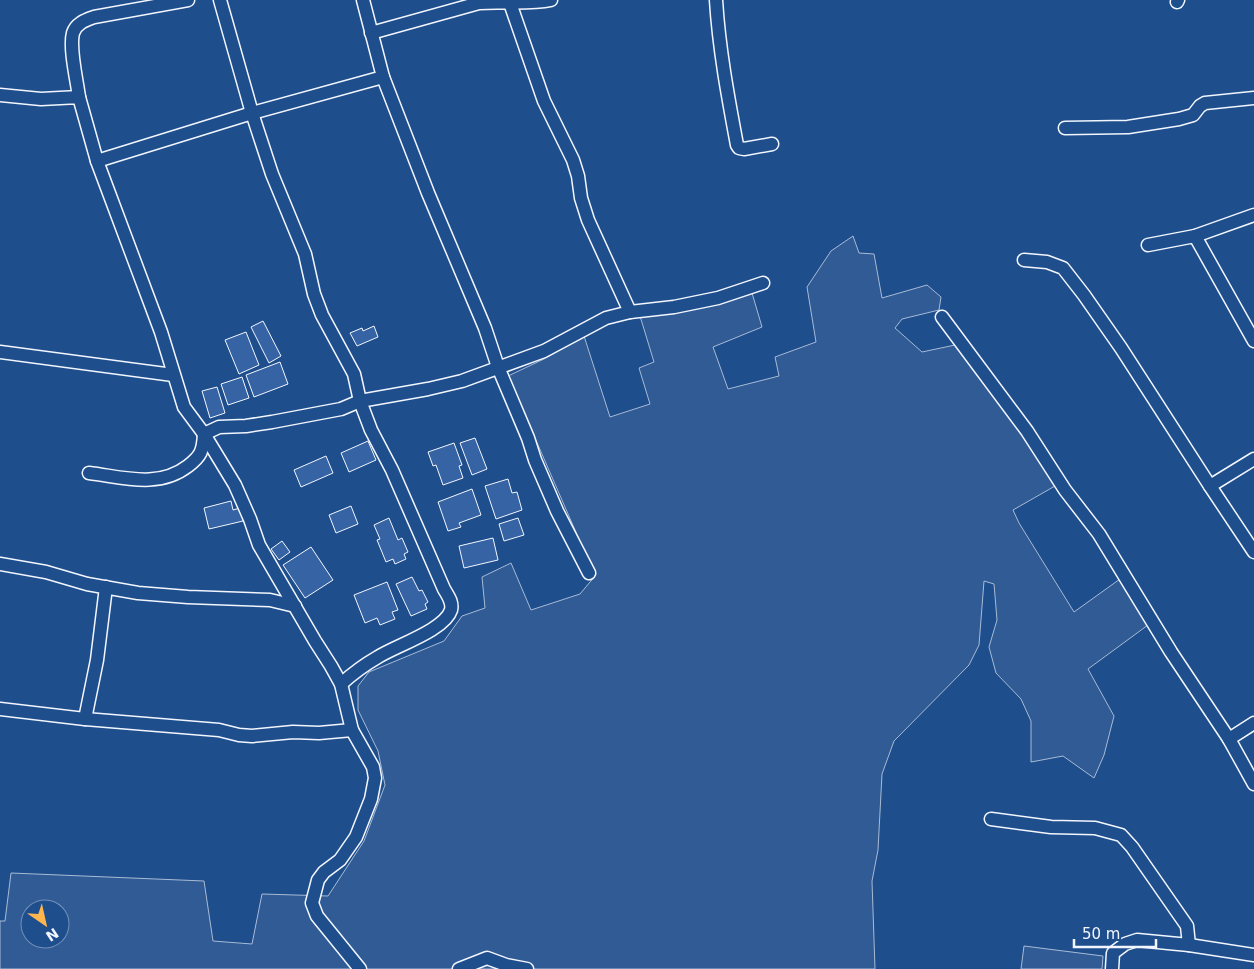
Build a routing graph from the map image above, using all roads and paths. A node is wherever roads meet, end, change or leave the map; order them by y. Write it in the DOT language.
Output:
graph roads {
  1 [pos="188,0"];
  2 [pos="220,0"];
  3 [pos="363,0"];
  4 [pos="551,0"];
  5 [pos="716,0"];
  6 [pos="510,3"];
  7 [pos="371,33"];
  8 [pos="383,77"];
  9 [pos="0,95"];
  10 [pos="79,97"];
  11 [pos="1254,98"];
  12 [pos="252,113"];
  13 [pos="1065,128"];
  14 [pos="772,144"];
  15 [pos="97,161"];
  16 [pos="1254,215"];
  17 [pos="1194,236"];
  18 [pos="1148,245"];
  19 [pos="1024,260"];
  20 [pos="763,283"];
  21 [pos="630,312"];
  22 [pos="942,317"];
  23 [pos="1254,341"];
  24 [pos="0,352"];
  25 [pos="498,367"];
  26 [pos="173,375"];
  27 [pos="360,401"];
  28 [pos="204,434"];
  29 [pos="1254,459"];
  30 [pos="89,473"];
  31 [pos="1210,486"];
  32 [pos="1254,552"];
  33 [pos="0,564"];
  34 [pos="589,573"];
  35 [pos="282,585"];
  36 [pos="106,587"];
  37 [pos="270,600"];
  38 [pos="295,606"];
  39 [pos="341,684"];
  40 [pos="0,709"];
  41 [pos="85,719"];
  42 [pos="1254,723"];
  43 [pos="352,730"];
  44 [pos="1229,739"];
  45 [pos="1254,784"];
  46 [pos="992,819"];
  47 [pos="1189,945"];
  48 [pos="1254,955"];
  49 [pos="360,969"];
  50 [pos="459,969"];
  51 [pos="527,969"];
  52 [pos="1112,969"];
  1 -- 10 [label="street"];
  2 -- 12 [label="street"];
  3 -- 7 [label="street"];
  4 -- 6 [label="street"];
  5 -- 14 [label="street"];
  6 -- 7 [label="street"];
  6 -- 21 [label="street"];
  7 -- 8 [label="street"];
  8 -- 12 [label="street"];
  8 -- 25 [label="street"];
  9 -- 10 [label="street"];
  10 -- 15 [label="street"];
  11 -- 13 [label="street"];
  12 -- 15 [label="street"];
  12 -- 27 [label="street"];
  15 -- 26 [label="street"];
  16 -- 17 [label="street"];
  17 -- 18 [label="street"];
  17 -- 23 [label="street"];
  19 -- 31 [label="street"];
  20 -- 21 [label="street"];
  21 -- 25 [label="street"];
  22 -- 44 [label="street"];
  24 -- 26 [label="street"];
  25 -- 27 [label="street"];
  25 -- 34 [label="street"];
  26 -- 28 [label="street"];
  27 -- 28 [label="street"];
  27 -- 39 [label="street"];
  28 -- 30 [label="street"];
  28 -- 35 [label="street"];
  29 -- 31 [label="street"];
  31 -- 32 [label="street"];
  33 -- 36 [label="street"];
  35 -- 37 [label="street"];
  35 -- 38 [label="street"];
  36 -- 37 [label="street"];
  36 -- 41 [label="street"];
  37 -- 38 [label="street"];
  38 -- 39 [label="street"];
  39 -- 43 [label="street"];
  40 -- 41 [label="street"];
  41 -- 43 [label="street"];
  42 -- 44 [label="street"];
  43 -- 49 [label="street"];
  44 -- 45 [label="street"];
  46 -- 47 [label="street"];
  47 -- 48 [label="street"];
  47 -- 52 [label="street"];
  50 -- 51 [label="street"];
}
